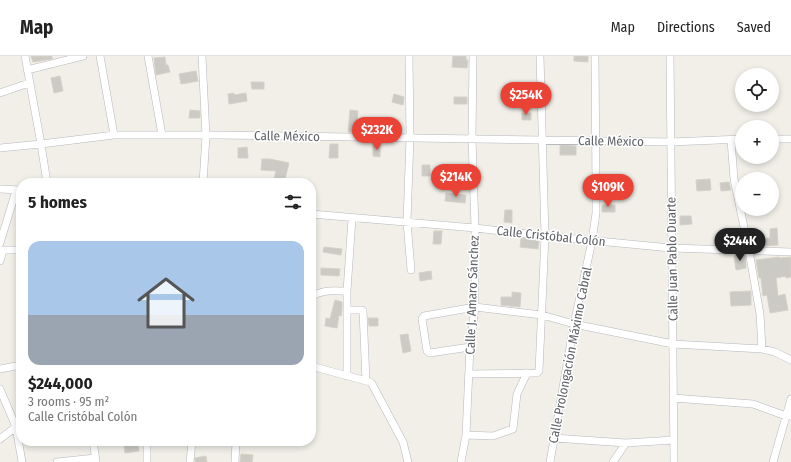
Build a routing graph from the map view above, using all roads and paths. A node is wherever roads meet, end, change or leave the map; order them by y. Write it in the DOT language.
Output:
graph roads {
  1 [pos="25,56"];
  2 [pos="83,56"];
  3 [pos="100,56"];
  4 [pos="148,56"];
  5 [pos="202,56"];
  6 [pos="408,56"];
  7 [pos="473,56"];
  8 [pos="540,56"];
  9 [pos="595,56"];
  10 [pos="670,56"];
  11 [pos="27,70"];
  12 [pos="29,83"];
  13 [pos="0,93"];
  14 [pos="114,135"];
  15 [pos="162,135"];
  16 [pos="206,136"];
  17 [pos="410,138"];
  18 [pos="472,139"];
  19 [pos="779,139"];
  20 [pos="791,139"];
  21 [pos="543,140"];
  22 [pos="596,140"];
  23 [pos="730,140"];
  24 [pos="735,140"];
  25 [pos="671,142"];
  26 [pos="41,144"];
  27 [pos="0,148"];
  28 [pos="46,178"];
  29 [pos="203,178"];
  30 [pos="0,190"];
  31 [pos="16,190"];
  32 [pos="16,199"];
  33 [pos="316,214"];
  34 [pos="352,218"];
  35 [pos="407,222"];
  36 [pos="475,228"];
  37 [pos="545,236"];
  38 [pos="592,241"];
  39 [pos="0,248"];
  40 [pos="671,248"];
  41 [pos="16,250"];
  42 [pos="749,251"];
  43 [pos="791,252"];
  44 [pos="0,261"];
  45 [pos="411,270"];
  46 [pos="347,291"];
  47 [pos="316,294"];
  48 [pos="474,307"];
  49 [pos="347,310"];
  50 [pos="542,315"];
  51 [pos="574,324"];
  52 [pos="672,344"];
  53 [pos="470,347"];
  54 [pos="762,350"];
  55 [pos="791,360"];
  56 [pos="16,366"];
  57 [pos="316,367"];
  58 [pos="0,369"];
  59 [pos="527,373"];
  60 [pos="469,374"];
  61 [pos="347,376"];
  62 [pos="366,381"];
  63 [pos="0,388"];
  64 [pos="673,398"];
  65 [pos="791,399"];
  66 [pos="788,416"];
  67 [pos="16,421"];
  68 [pos="16,427"];
  69 [pos="466,435"];
  70 [pos="554,438"];
  71 [pos="0,439"];
  72 [pos="674,440"];
  73 [pos="626,443"];
  74 [pos="20,446"];
  75 [pos="94,446"];
  76 [pos="147,446"];
  77 [pos="192,446"];
  78 [pos="236,446"];
  79 [pos="96,460"];
  80 [pos="235,461"];
  81 [pos="22,462"];
  82 [pos="57,462"];
  83 [pos="147,462"];
  84 [pos="190,462"];
  85 [pos="408,462"];
  86 [pos="461,462"];
  87 [pos="550,462"];
  88 [pos="613,462"];
  89 [pos="674,462"];
  90 [pos="773,462"];
  1 -- 11 [label="street"];
  2 -- 11 [label="street"];
  3 -- 14 [label="street"];
  4 -- 15 [label="street"];
  5 -- 16 [label="street"];
  6 -- 17 [label="street"];
  7 -- 18 [label="street, Calle J. Amaro Sánchez"];
  8 -- 21 [label="street"];
  9 -- 22 [label="street, Calle Prolongación Máximo Cabral"];
  10 -- 25 [label="street, Calle Juan Pablo Duarte"];
  11 -- 12 [label="street"];
  12 -- 13 [label="street"];
  12 -- 26 [label="street"];
  14 -- 15 [label="street, Calle México"];
  14 -- 26 [label="street, Calle México"];
  15 -- 16 [label="street, Calle México"];
  16 -- 17 [label="street, Calle México"];
  16 -- 29 [label="street"];
  17 -- 18 [label="street, Calle México"];
  17 -- 35 [label="street"];
  18 -- 21 [label="street, Calle México"];
  18 -- 36 [label="street, Calle J. Amaro Sánchez"];
  19 -- 20 [label="street"];
  21 -- 22 [label="street, Calle México"];
  21 -- 37 [label="street"];
  22 -- 25 [label="street, Calle México"];
  22 -- 38 [label="street, Calle Prolongación Máximo Cabral"];
  23 -- 24 [label="street, Calle México"];
  23 -- 25 [label="street, Calle México"];
  23 -- 42 [label="street"];
  25 -- 40 [label="street, Calle Juan Pablo Duarte"];
  26 -- 27 [label="street, Calle México"];
  26 -- 28 [label="street"];
  30 -- 31 [label="street"];
  32 -- 39 [label="street"];
  33 -- 34 [label="street, Calle Cristóbal Colón"];
  34 -- 35 [label="street, Calle Cristóbal Colón"];
  34 -- 46 [label="street"];
  35 -- 36 [label="street, Calle Cristóbal Colón"];
  35 -- 45 [label="street"];
  36 -- 37 [label="street, Calle Cristóbal Colón"];
  36 -- 48 [label="street, Calle J. Amaro Sánchez"];
  37 -- 38 [label="street, Calle Cristóbal Colón"];
  37 -- 50 [label="street"];
  38 -- 40 [label="street, Calle Cristóbal Colón"];
  38 -- 51 [label="street, Calle Prolongación Máximo Cabral"];
  39 -- 41 [label="street"];
  39 -- 44 [label="street"];
  40 -- 42 [label="street, Calle Cristóbal Colón"];
  40 -- 52 [label="street, Calle Juan Pablo Duarte"];
  42 -- 43 [label="street, Calle Cristóbal Colón"];
  42 -- 54 [label="street"];
  46 -- 47 [label="street"];
  46 -- 49 [label="street"];
  48 -- 50 [label="street"];
  48 -- 53 [label="street, Calle J. Amaro Sánchez"];
  48 -- 53 [label="street"];
  49 -- 61 [label="street"];
  49 -- 62 [label="street"];
  50 -- 51 [label="street"];
  50 -- 59 [label="street"];
  51 -- 52 [label="street"];
  51 -- 70 [label="street, Calle Prolongación Máximo Cabral"];
  52 -- 54 [label="street"];
  52 -- 64 [label="street, Calle Juan Pablo Duarte"];
  53 -- 60 [label="street, Calle J. Amaro Sánchez"];
  54 -- 55 [label="street"];
  56 -- 58 [label="street"];
  57 -- 61 [label="street"];
  59 -- 60 [label="street"];
  59 -- 69 [label="street"];
  60 -- 69 [label="street, Calle J. Amaro Sánchez"];
  61 -- 62 [label="street"];
  62 -- 85 [label="street"];
  63 -- 67 [label="street"];
  64 -- 66 [label="street"];
  64 -- 72 [label="street, Calle Juan Pablo Duarte"];
  65 -- 66 [label="street"];
  66 -- 90 [label="street"];
  68 -- 71 [label="street"];
  69 -- 86 [label="street, Calle J. Amaro Sánchez"];
  70 -- 73 [label="street"];
  70 -- 87 [label="street, Calle Prolongación Máximo Cabral"];
  72 -- 73 [label="street"];
  72 -- 89 [label="street, Calle Juan Pablo Duarte"];
  73 -- 88 [label="street"];
  74 -- 81 [label="street"];
  75 -- 79 [label="street"];
  76 -- 83 [label="street"];
  77 -- 84 [label="street"];
  78 -- 80 [label="street"];
  79 -- 82 [label="street"];
}
